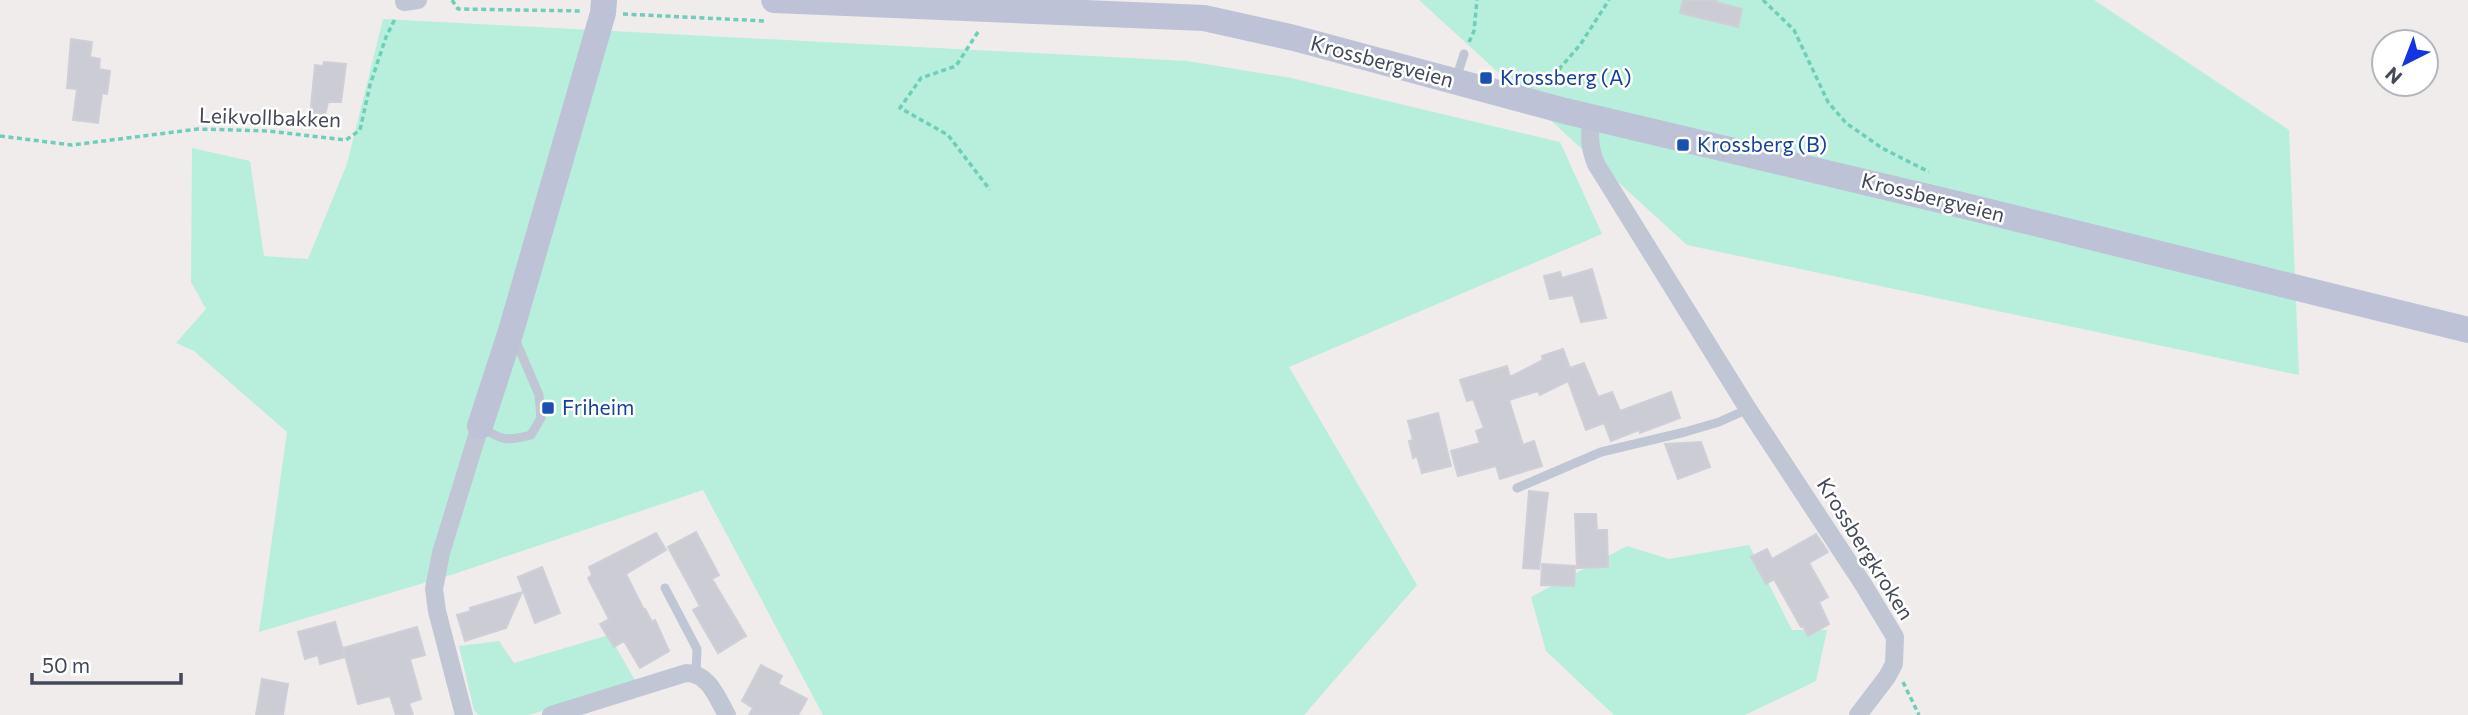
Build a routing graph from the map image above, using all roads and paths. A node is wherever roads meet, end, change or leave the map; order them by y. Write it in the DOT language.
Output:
graph roads {
  1 [pos="452,0"];
  2 [pos="1477,0"];
  3 [pos="1609,0"];
  4 [pos="1763,0"];
  5 [pos="411,1"];
  6 [pos="801,1"];
  7 [pos="601,9"];
  8 [pos="774,11"];
  9 [pos="966,30"];
  10 [pos="1464,54"];
  11 [pos="1456,81"];
  12 [pos="1553,90"];
  13 [pos="1592,117"];
  14 [pos="0,136"];
  15 [pos="990,190"];
  16 [pos="1953,203"];
  17 [pos="2468,330"];
  18 [pos="511,331"];
  19 [pos="1748,409"];
  20 [pos="480,426"];
  21 [pos="1517,488"];
  22 [pos="665,587"];
  23 [pos="1894,664"];
  24 [pos="696,673"];
  25 [pos="464,715"];
  26 [pos="551,715"];
  27 [pos="727,715"];
  28 [pos="1858,715"];
  29 [pos="1919,715"];
  1 -- 7 [label="path"];
  2 -- 10 [label="path"];
  3 -- 12 [label="path"];
  4 -- 16 [label="path"];
  5 -- 14 [label="path, Leikvollbakken"];
  6 -- 8 [label="street, Krossbergveien"];
  6 -- 11 [label="street, Krossbergveien"];
  7 -- 8 [label="path"];
  7 -- 18 [label="street"];
  9 -- 15 [label="path"];
  10 -- 11 [label="lane"];
  11 -- 13 [label="street, Krossbergveien"];
  13 -- 16 [label="street, Krossbergveien"];
  13 -- 19 [label="street, Krossbergkroken"];
  16 -- 17 [label="street, Krossbergveien"];
  18 -- 20 [label="street"];
  18 -- 20 [label="lane"];
  19 -- 21 [label="lane"];
  19 -- 23 [label="street, Krossbergkroken"];
  20 -- 25 [label="street"];
  22 -- 24 [label="lane"];
  23 -- 28 [label="street"];
  23 -- 29 [label="path"];
  24 -- 26 [label="street"];
  24 -- 27 [label="street"];
}
